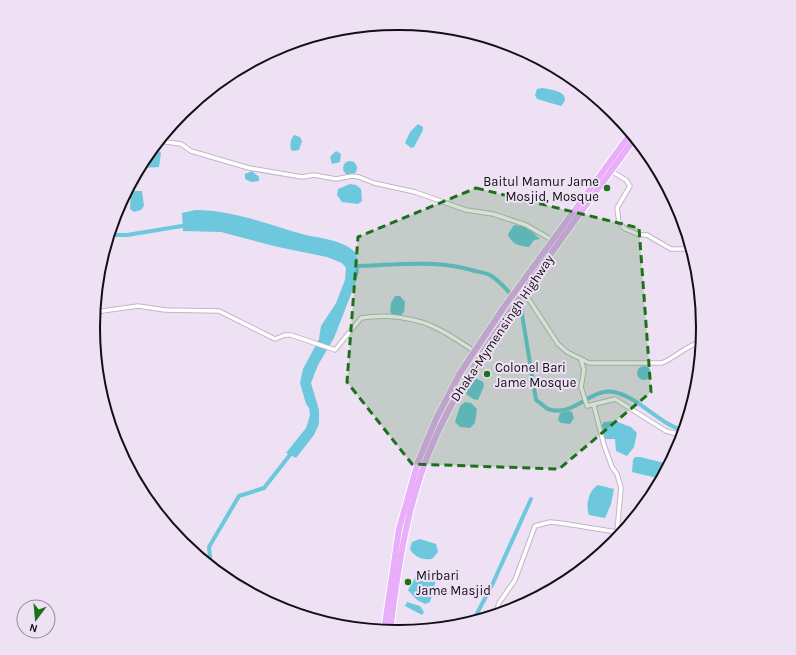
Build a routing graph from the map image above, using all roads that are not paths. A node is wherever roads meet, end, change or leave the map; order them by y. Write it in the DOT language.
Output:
graph roads {
  1 [pos="628,138"];
  2 [pos="165,142"];
  3 [pos="631,143"];
  4 [pos="611,171"];
  5 [pos="552,240"];
  6 [pos="684,249"];
  7 [pos="524,292"];
  8 [pos="101,311"];
  9 [pos="695,343"];
  10 [pos="474,351"];
  11 [pos="581,359"];
  12 [pos="594,406"];
  13 [pos="676,433"];
  14 [pos="619,527"];
  15 [pos="613,533"];
  16 [pos="498,607"];
  17 [pos="385,624"];
  18 [pos="391,625"];
  1 -- 5 [label="highway, Dhaka-Mymensingh Highway"];
  2 -- 5 [label="street"];
  3 -- 4 [label="highway, Dhaka-Mymensingh Highway"];
  4 -- 6 [label="street"];
  4 -- 7 [label="highway, Dhaka-Mymensingh Highway"];
  5 -- 10 [label="highway, Dhaka-Mymensingh Highway"];
  7 -- 11 [label="street"];
  7 -- 18 [label="highway, Dhaka-Mymensingh Highway"];
  8 -- 10 [label="street"];
  9 -- 11 [label="street"];
  10 -- 17 [label="highway, Dhaka-Mymensingh Highway"];
  11 -- 12 [label="street"];
  12 -- 13 [label="street"];
  12 -- 14 [label="street"];
  15 -- 16 [label="street"];
}
